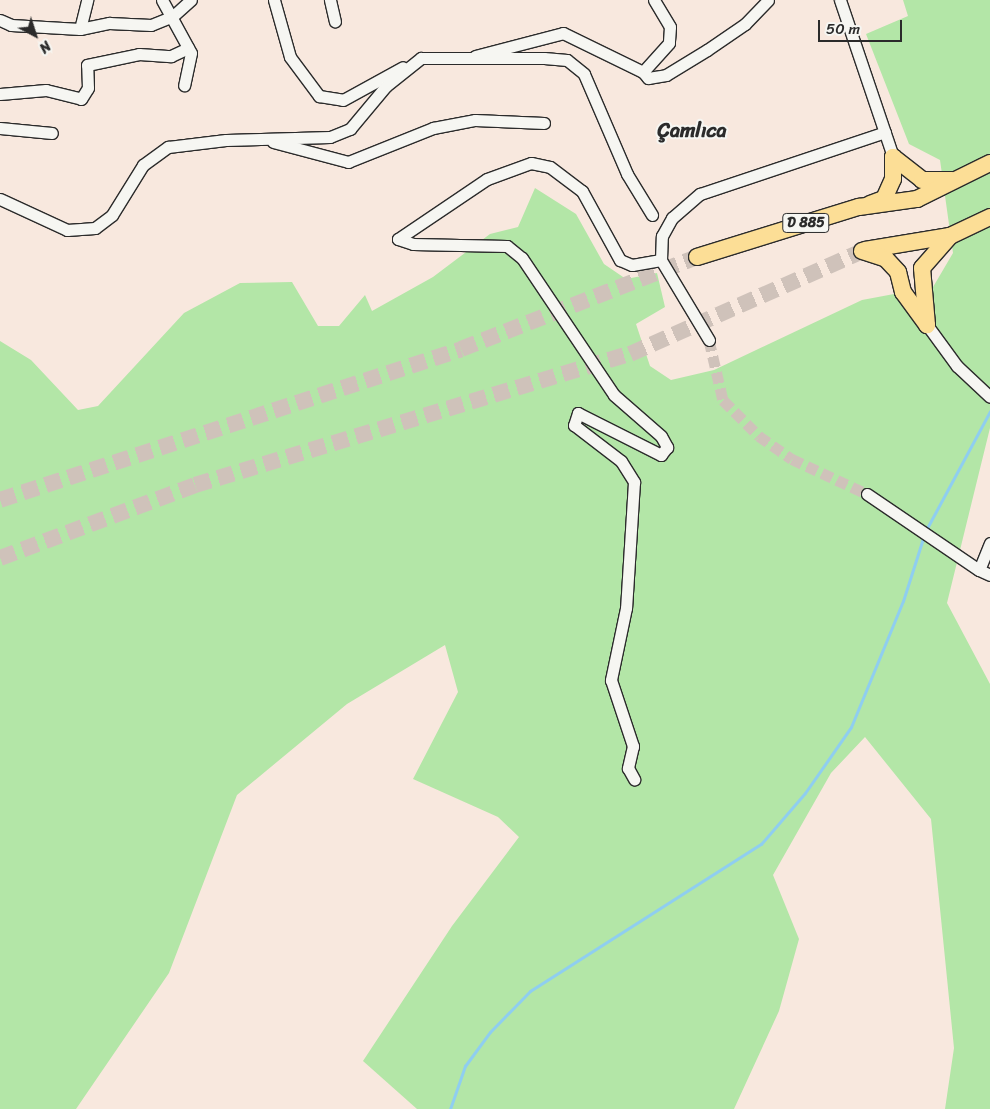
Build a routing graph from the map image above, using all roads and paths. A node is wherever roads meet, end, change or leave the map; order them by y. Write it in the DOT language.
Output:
graph roads {
  1 [pos="87,0"];
  2 [pos="162,0"];
  3 [pos="191,0"];
  4 [pos="274,0"];
  5 [pos="330,0"];
  6 [pos="654,0"];
  7 [pos="768,0"];
  8 [pos="840,0"];
  9 [pos="172,16"];
  10 [pos="0,20"];
  11 [pos="335,21"];
  12 [pos="80,29"];
  13 [pos="188,48"];
  14 [pos="421,58"];
  15 [pos="456,61"];
  16 [pos="643,72"];
  17 [pos="184,85"];
  18 [pos="0,94"];
  19 [pos="544,123"];
  20 [pos="0,128"];
  21 [pos="885,132"];
  22 [pos="52,133"];
  23 [pos="259,137"];
  24 [pos="893,158"];
  25 [pos="990,162"];
  26 [pos="957,179"];
  27 [pos="0,198"];
  28 [pos="859,207"];
  29 [pos="652,215"];
  30 [pos="990,218"];
  31 [pos="950,236"];
  32 [pos="697,257"];
  33 [pos="661,260"];
  34 [pos="927,324"];
  35 [pos="709,340"];
  36 [pos="990,397"];
  37 [pos="867,494"];
  38 [pos="990,543"];
  39 [pos="980,570"];
  40 [pos="634,779"];
  1 -- 12 [label="street"];
  2 -- 9 [label="street"];
  3 -- 9 [label="street"];
  4 -- 14 [label="street"];
  5 -- 11 [label="street"];
  6 -- 16 [label="street"];
  7 -- 16 [label="street"];
  8 -- 21 [label="street"];
  9 -- 12 [label="street"];
  9 -- 13 [label="street"];
  10 -- 12 [label="street"];
  13 -- 17 [label="street"];
  13 -- 18 [label="street"];
  14 -- 15 [label="street"];
  14 -- 23 [label="street"];
  15 -- 16 [label="street"];
  15 -- 29 [label="street"];
  19 -- 23 [label="street"];
  20 -- 22 [label="street"];
  21 -- 24 [label="street"];
  21 -- 33 [label="street"];
  23 -- 27 [label="street"];
  24 -- 26 [label="highway"];
  24 -- 28 [label="highway"];
  25 -- 26 [label="highway, D 885"];
  26 -- 28 [label="highway, D 885"];
  28 -- 32 [label="highway, D 885"];
  30 -- 31 [label="highway"];
  31 -- 34 [label="highway"];
  31 -- 34 [label="highway"];
  33 -- 35 [label="street"];
  33 -- 40 [label="street"];
  34 -- 36 [label="street"];
  37 -- 39 [label="street"];
  38 -- 39 [label="street"];
}
